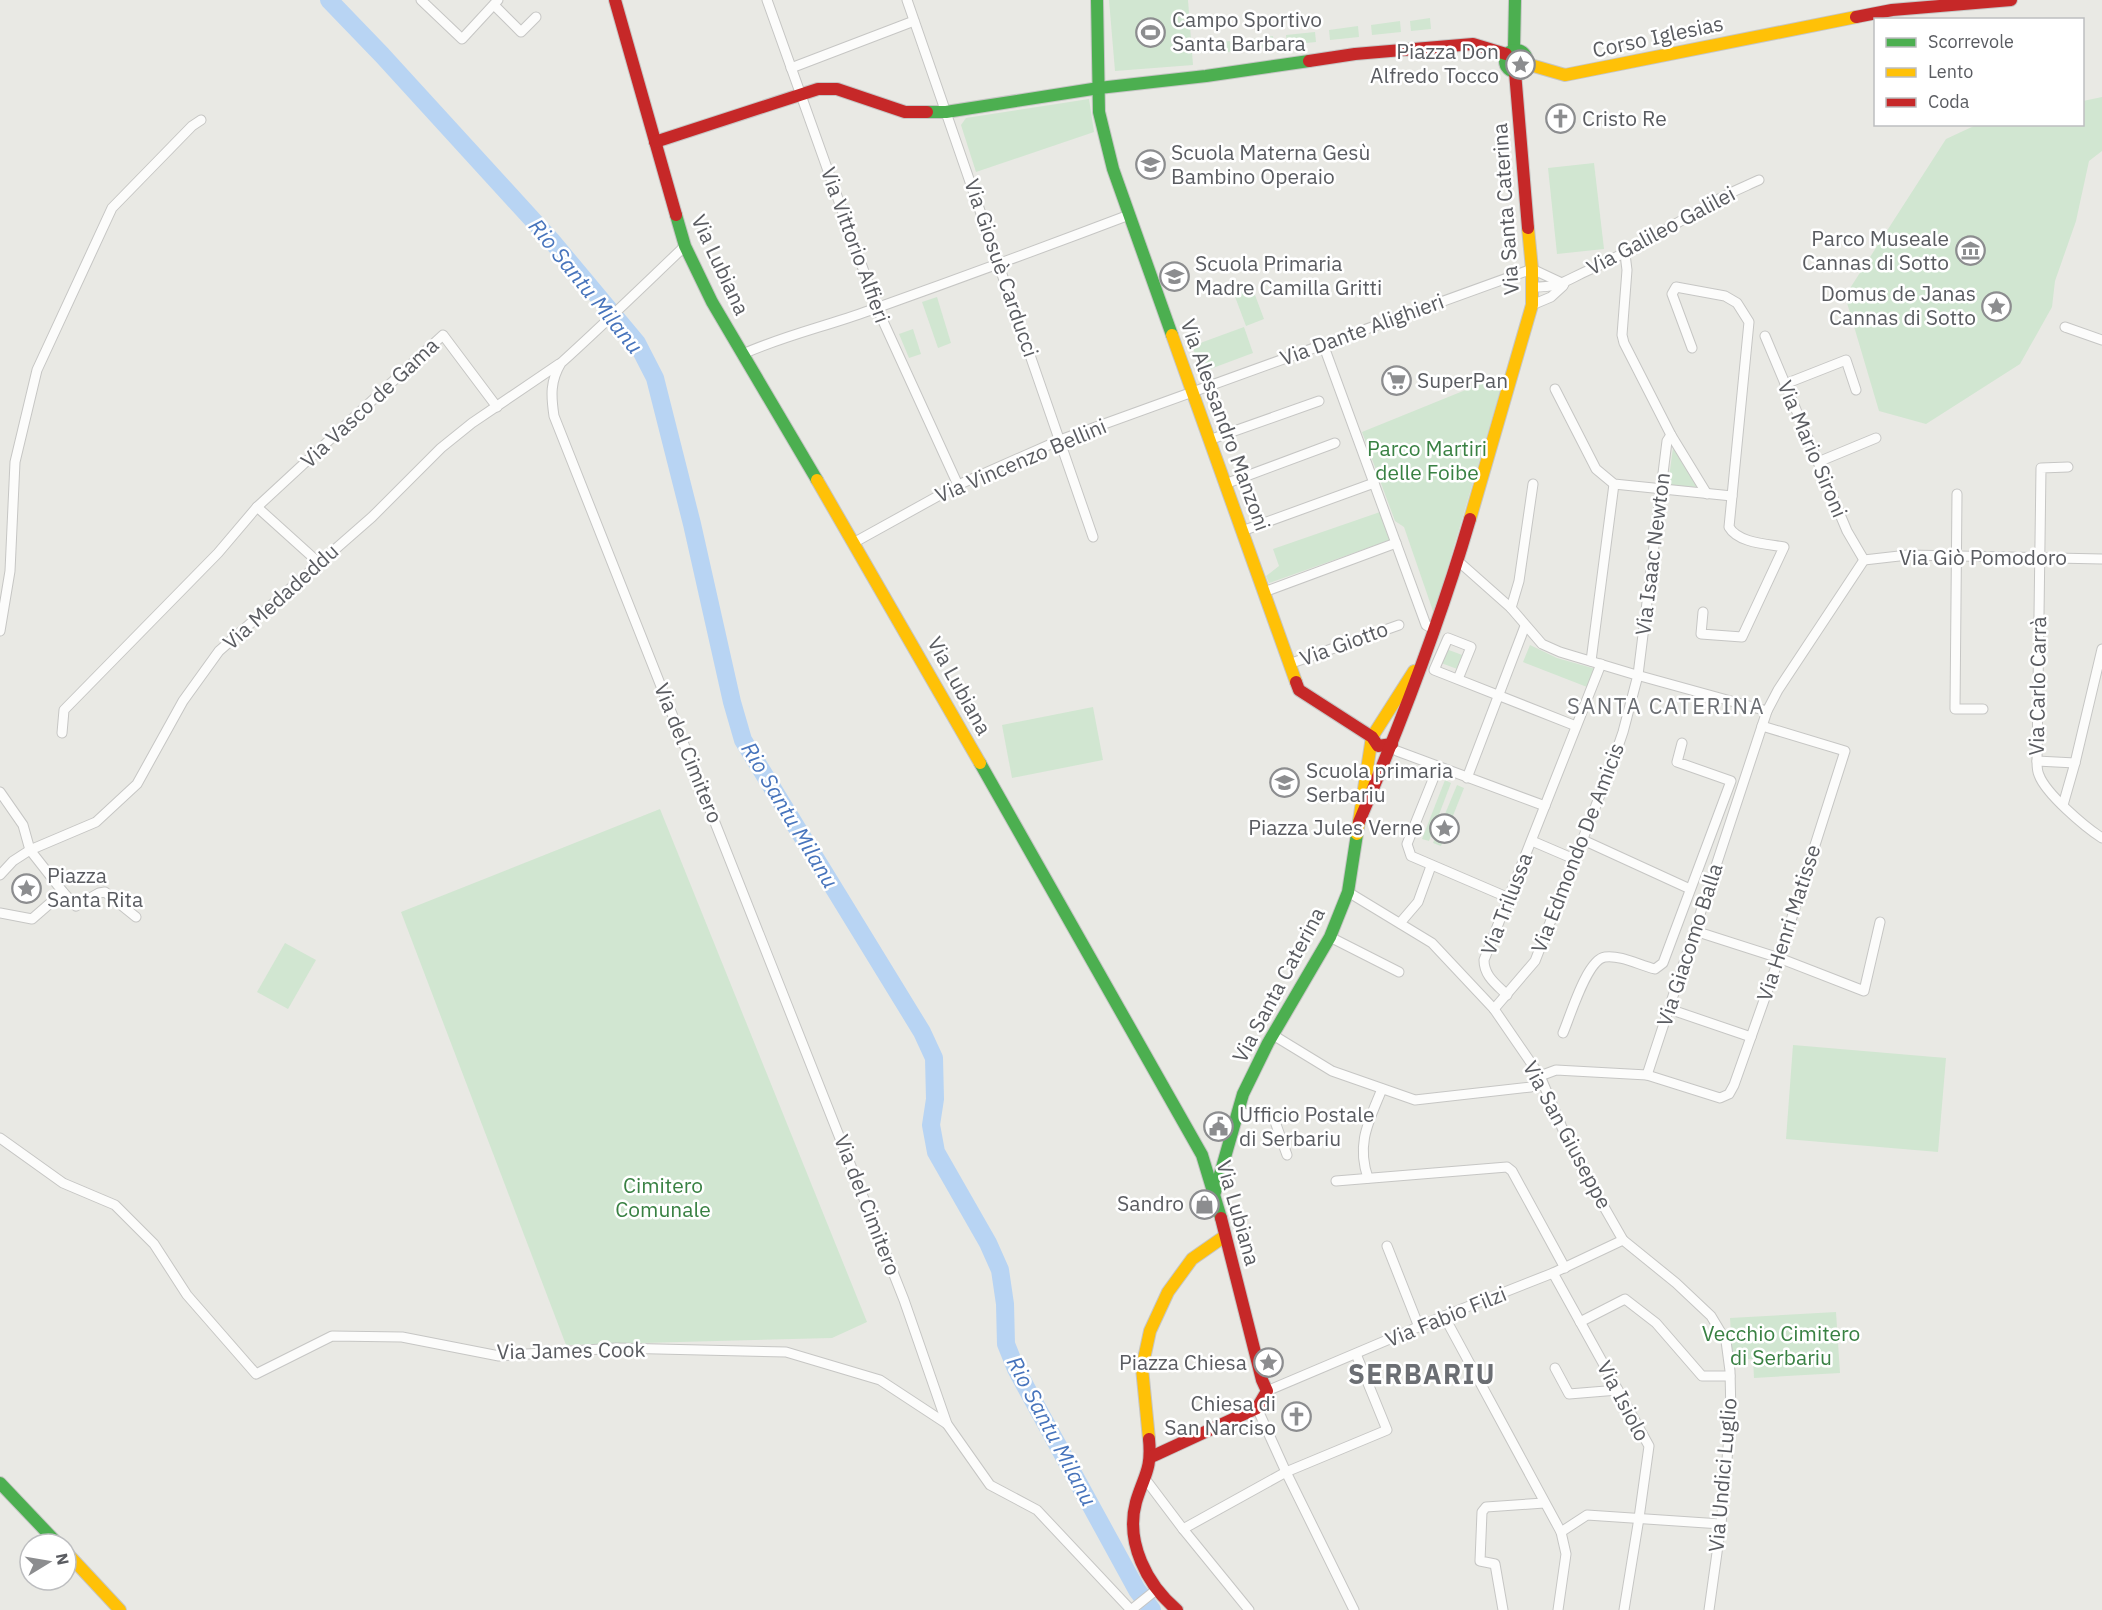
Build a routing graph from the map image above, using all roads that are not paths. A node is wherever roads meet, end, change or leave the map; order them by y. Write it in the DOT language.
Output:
graph roads {
  1 [pos="421,0"];
  2 [pos="615,0"];
  3 [pos="767,0"];
  4 [pos="907,0"];
  5 [pos="1097,0"];
  6 [pos="1515,0"];
  7 [pos="2011,0"];
  8 [pos="496,2"];
  9 [pos="536,17"];
  10 [pos="914,21"];
  11 [pos="1510,52"];
  12 [pos="1527,64"];
  13 [pos="791,68"];
  14 [pos="1515,72"];
  15 [pos="1099,88"];
  16 [pos="800,94"];
  17 [pos="946,112"];
  18 [pos="201,120"];
  19 [pos="655,142"];
  20 [pos="1759,180"];
  21 [pos="1129,215"];
  22 [pos="685,246"];
  23 [pos="1625,254"];
  24 [pos="999,265"];
  25 [pos="1532,268"];
  26 [pos="1564,284"];
  27 [pos="1533,288"];
  28 [pos="1532,305"];
  29 [pos="877,308"];
  30 [pos="2065,327"];
  31 [pos="1765,336"];
  32 [pos="2102,340"];
  33 [pos="1323,344"];
  34 [pos="1692,348"];
  35 [pos="743,354"];
  36 [pos="561,363"];
  37 [pos="1785,384"];
  38 [pos="1555,389"];
  39 [pos="1856,390"];
  40 [pos="1193,392"];
  41 [pos="1319,401"];
  42 [pos="497,407"];
  43 [pos="1671,435"];
  44 [pos="1876,438"];
  45 [pos="1060,440"];
  46 [pos="1209,441"];
  47 [pos="1335,443"];
  48 [pos="1818,462"];
  49 [pos="2068,467"];
  50 [pos="1374,483"];
  51 [pos="1225,484"];
  52 [pos="1533,484"];
  53 [pos="1614,484"];
  54 [pos="958,485"];
  55 [pos="1662,490"];
  56 [pos="1707,495"];
  57 [pos="1957,495"];
  58 [pos="1732,496"];
  59 [pos="257,507"];
  60 [pos="1242,531"];
  61 [pos="1093,537"];
  62 [pos="855,542"];
  63 [pos="1396,543"];
  64 [pos="1956,556"];
  65 [pos="2040,558"];
  66 [pos="2102,559"];
  67 [pos="1864,560"];
  68 [pos="1458,561"];
  69 [pos="318,562"];
  70 [pos="1264,592"];
  71 [pos="1511,608"];
  72 [pos="1703,612"];
  73 [pos="1398,625"];
  74 [pos="1525,626"];
  75 [pos="1433,629"];
  76 [pos="0,631"];
  77 [pos="2102,649"];
  78 [pos="1426,652"];
  79 [pos="1596,662"];
  80 [pos="1289,664"];
  81 [pos="1638,675"];
  82 [pos="1458,679"];
  83 [pos="1500,695"];
  84 [pos="1983,709"];
  85 [pos="1767,711"];
  86 [pos="1576,726"];
  87 [pos="1762,726"];
  88 [pos="62,733"];
  89 [pos="1372,737"];
  90 [pos="1682,743"];
  91 [pos="1394,747"];
  92 [pos="2037,761"];
  93 [pos="2075,763"];
  94 [pos="1438,767"];
  95 [pos="1467,778"];
  96 [pos="0,792"];
  97 [pos="2062,805"];
  98 [pos="1545,806"];
  99 [pos="1359,822"];
  100 [pos="2102,838"];
  101 [pos="1583,840"];
  102 [pos="1532,841"];
  103 [pos="30,850"];
  104 [pos="1574,859"];
  105 [pos="1431,866"];
  106 [pos="0,875"];
  107 [pos="1690,889"];
  108 [pos="63,892"];
  109 [pos="1348,892"];
  110 [pos="1509,898"];
  111 [pos="0,913"];
  112 [pos="136,917"];
  113 [pos="1880,922"];
  114 [pos="1400,923"];
  115 [pos="1695,931"];
  116 [pos="1330,936"];
  117 [pos="1779,958"];
  118 [pos="1399,972"];
  119 [pos="1507,995"];
  120 [pos="1494,1009"];
  121 [pos="1669,1009"];
  122 [pos="1563,1033"];
  123 [pos="1274,1035"];
  124 [pos="1751,1037"];
  125 [pos="1647,1075"];
  126 [pos="1540,1076"];
  127 [pos="1382,1089"];
  128 [pos="1238,1113"];
  129 [pos="0,1138"];
  130 [pos="1287,1155"];
  131 [pos="1223,1164"];
  132 [pos="1207,1170"];
  133 [pos="1368,1178"];
  134 [pos="1336,1181"];
  135 [pos="1215,1192"];
  136 [pos="1225,1236"];
  137 [pos="1623,1240"];
  138 [pos="1387,1246"];
  139 [pos="1565,1268"];
  140 [pos="1552,1273"];
  141 [pos="1444,1316"];
  142 [pos="1580,1322"];
  143 [pos="1419,1327"];
  144 [pos="1356,1354"];
  145 [pos="1555,1368"];
  146 [pos="1730,1376"];
  147 [pos="1618,1390"];
  148 [pos="1267,1391"];
  149 [pos="1257,1408"];
  150 [pos="947,1424"];
  151 [pos="1151,1457"];
  152 [pos="1286,1472"];
  153 [pos="1146,1480"];
  154 [pos="0,1483"];
  155 [pos="1544,1503"];
  156 [pos="1639,1518"];
  157 [pos="1721,1524"];
  158 [pos="1183,1529"];
  159 [pos="47,1532"];
  160 [pos="1561,1532"];
  161 [pos="78,1565"];
  162 [pos="1153,1592"];
  163 [pos="1133,1609"];
  164 [pos="120,1610"];
  165 [pos="1177,1610"];
  166 [pos="1249,1610"];
  167 [pos="1354,1610"];
  168 [pos="1503,1610"];
  169 [pos="1558,1610"];
  170 [pos="1624,1610"];
  171 [pos="1709,1610"];
  1 -- 8 [label="street"];
  2 -- 19 [label="street, Via Lubiana"];
  3 -- 13 [label="street, Via Vittorio Alfieri"];
  4 -- 10 [label="street, Via Giosuè Carducci"];
  5 -- 15 [label="street, Via Alessandro Manzoni"];
  6 -- 11 [label="street"];
  7 -- 12 [label="street, Corso Iglesias"];
  8 -- 9 [label="street"];
  10 -- 13 [label="street"];
  10 -- 17 [label="street, Via Giosuè Carducci"];
  11 -- 12 [label="street"];
  11 -- 14 [label="street"];
  11 -- 15 [label="street"];
  12 -- 14 [label="street"];
  13 -- 16 [label="street, Via Vittorio Alfieri"];
  14 -- 25 [label="street, Via Santa Caterina"];
  15 -- 17 [label="street"];
  15 -- 21 [label="street, Via Alessandro Manzoni"];
  16 -- 17 [label="street"];
  16 -- 19 [label="street"];
  16 -- 29 [label="street, Via Vittorio Alfieri"];
  17 -- 24 [label="street, Via Giosuè Carducci"];
  18 -- 76 [label="street"];
  19 -- 22 [label="street, Via Lubiana"];
  20 -- 23 [label="street, Via Galileo Galilei"];
  21 -- 24 [label="street"];
  21 -- 40 [label="street, Via Alessandro Manzoni"];
  22 -- 35 [label="street, Via Lubiana"];
  22 -- 36 [label="street, Via del Cimitero"];
  23 -- 26 [label="street, Via Galileo Galilei"];
  23 -- 43 [label="street"];
  24 -- 29 [label="street"];
  24 -- 45 [label="street, Via Giosuè Carducci"];
  25 -- 26 [label="street, Via Galileo Galilei"];
  25 -- 27 [label="street, Via Santa Caterina"];
  25 -- 33 [label="street, Via Dante Alighieri"];
  26 -- 27 [label="street, Via Galileo Galilei"];
  26 -- 28 [label="street, Via Galileo Galilei"];
  27 -- 28 [label="street, Via Santa Caterina"];
  28 -- 68 [label="street, Via Santa Caterina"];
  29 -- 35 [label="street"];
  29 -- 54 [label="street, Via Vittorio Alfieri"];
  30 -- 32 [label="street"];
  31 -- 37 [label="street, Via Mario Sironi"];
  33 -- 40 [label="street, Via Dante Alighieri"];
  33 -- 50 [label="street"];
  34 -- 58 [label="street"];
  35 -- 62 [label="street, Via Lubiana"];
  36 -- 42 [label="street, Via Medadeddu"];
  36 -- 150 [label="street, Via del Cimitero"];
  37 -- 39 [label="street"];
  37 -- 48 [label="street, Via Mario Sironi"];
  38 -- 53 [label="street"];
  40 -- 45 [label="street, Via Vincenzo Bellini"];
  40 -- 46 [label="street, Via Alessandro Manzoni"];
  41 -- 46 [label="street"];
  42 -- 59 [label="street, Via Vasco de Gama"];
  42 -- 69 [label="street, Via Medadeddu"];
  43 -- 55 [label="street, Via Isaac Newton"];
  43 -- 56 [label="street"];
  44 -- 48 [label="street"];
  45 -- 54 [label="street, Via Vincenzo Bellini"];
  45 -- 61 [label="street, Via Giosuè Carducci"];
  46 -- 51 [label="street, Via Alessandro Manzoni"];
  47 -- 51 [label="street"];
  48 -- 67 [label="street, Via Mario Sironi"];
  49 -- 65 [label="street, Via Carlo Carrà"];
  50 -- 60 [label="street"];
  50 -- 63 [label="street"];
  51 -- 60 [label="street, Via Alessandro Manzoni"];
  52 -- 71 [label="street"];
  53 -- 55 [label="street"];
  53 -- 79 [label="street, Via Trilussa"];
  54 -- 62 [label="street, Via Vincenzo Bellini"];
  55 -- 56 [label="street"];
  55 -- 81 [label="street, Via Isaac Newton"];
  56 -- 58 [label="street"];
  57 -- 64 [label="street"];
  58 -- 72 [label="street"];
  59 -- 69 [label="street"];
  59 -- 88 [label="street, Via Vasco de Gama"];
  60 -- 70 [label="street, Via Alessandro Manzoni"];
  62 -- 132 [label="street, Via Lubiana"];
  63 -- 70 [label="street"];
  63 -- 75 [label="street"];
  64 -- 65 [label="street, Via Giò Pomodoro"];
  64 -- 67 [label="street, Via Giò Pomodoro"];
  64 -- 84 [label="street"];
  65 -- 66 [label="street, Via Giò Pomodoro"];
  65 -- 92 [label="street, Via Carlo Carrà"];
  67 -- 85 [label="street, Via Giacomo Balla"];
  68 -- 71 [label="street"];
  68 -- 75 [label="street, Via Santa Caterina"];
  69 -- 103 [label="street, Via Medadeddu"];
  70 -- 80 [label="street, Via Alessandro Manzoni"];
  71 -- 74 [label="street"];
  73 -- 80 [label="street, Via Giotto"];
  74 -- 79 [label="street"];
  74 -- 83 [label="street"];
  75 -- 78 [label="street, Via Santa Caterina"];
  77 -- 93 [label="street"];
  78 -- 89 [label="street, Via Santa Caterina"];
  78 -- 91 [label="street, Via Santa Caterina"];
  79 -- 81 [label="street"];
  79 -- 86 [label="street, Via Trilussa"];
  80 -- 89 [label="street, Via Alessandro Manzoni"];
  81 -- 85 [label="street"];
  81 -- 101 [label="street, Via Edmondo De Amicis"];
  82 -- 82 [label="street"];
  82 -- 83 [label="street"];
  83 -- 86 [label="street"];
  83 -- 95 [label="street"];
  85 -- 87 [label="street, Via Giacomo Balla"];
  86 -- 98 [label="street, Via Trilussa"];
  87 -- 115 [label="street, Via Giacomo Balla"];
  87 -- 117 [label="street, Via Henri Matisse"];
  89 -- 91 [label="street"];
  89 -- 99 [label="street, Via Santa Caterina"];
  90 -- 107 [label="street"];
  91 -- 94 [label="street"];
  91 -- 99 [label="street, Via Santa Caterina"];
  92 -- 93 [label="street"];
  92 -- 97 [label="street, Via Carlo Carrà"];
  93 -- 97 [label="street"];
  94 -- 95 [label="street"];
  94 -- 105 [label="street"];
  95 -- 98 [label="street"];
  96 -- 103 [label="street"];
  97 -- 100 [label="street, Via Carlo Carrà"];
  98 -- 102 [label="street, Via Trilussa"];
  99 -- 109 [label="street, Via Santa Caterina"];
  101 -- 104 [label="street, Via Edmondo De Amicis"];
  101 -- 107 [label="street"];
  102 -- 104 [label="street, Via Trilussa"];
  102 -- 110 [label="street, Via Trilussa"];
  103 -- 106 [label="street, Via Medadeddu"];
  103 -- 108 [label="street"];
  104 -- 119 [label="street, Via Edmondo De Amicis"];
  105 -- 110 [label="street"];
  105 -- 114 [label="street"];
  107 -- 122 [label="street"];
  108 -- 111 [label="street"];
  108 -- 112 [label="street"];
  109 -- 114 [label="street, Via San Giuseppe"];
  109 -- 116 [label="street, Via Santa Caterina"];
  110 -- 119 [label="street, Via Trilussa"];
  113 -- 117 [label="street"];
  114 -- 120 [label="street, Via San Giuseppe"];
  115 -- 117 [label="street"];
  115 -- 121 [label="street, Via Giacomo Balla"];
  116 -- 118 [label="street"];
  116 -- 123 [label="street, Via Santa Caterina"];
  117 -- 124 [label="street, Via Henri Matisse"];
  119 -- 120 [label="street, Via Edmondo De Amicis"];
  120 -- 126 [label="street, Via San Giuseppe"];
  121 -- 124 [label="street"];
  121 -- 125 [label="street, Via Giacomo Balla"];
  123 -- 127 [label="street"];
  123 -- 128 [label="street, Via Santa Caterina"];
  124 -- 125 [label="street, Via Henri Matisse"];
  125 -- 126 [label="street"];
  126 -- 127 [label="street"];
  126 -- 137 [label="street, Via San Giuseppe"];
  127 -- 133 [label="street"];
  128 -- 130 [label="street"];
  128 -- 131 [label="street, Via Santa Caterina"];
  129 -- 150 [label="street, Via James Cook"];
  131 -- 132 [label="street"];
  131 -- 135 [label="street, Via Santa Caterina"];
  132 -- 135 [label="street, Via Lubiana"];
  133 -- 134 [label="street"];
  133 -- 139 [label="street"];
  135 -- 136 [label="street, Via Lubiana"];
  136 -- 148 [label="street, Via Lubiana"];
  136 -- 151 [label="street"];
  137 -- 139 [label="street, Via Fabio Filzi"];
  137 -- 146 [label="street, Via Undici Luglio"];
  138 -- 143 [label="street"];
  139 -- 140 [label="street, Via Fabio Filzi"];
  140 -- 141 [label="street, Via Fabio Filzi"];
  140 -- 142 [label="street, Via Isiolo"];
  141 -- 143 [label="street, Via Fabio Filzi"];
  141 -- 155 [label="street"];
  142 -- 146 [label="street"];
  142 -- 147 [label="street, Via Isiolo"];
  143 -- 144 [label="street, Via Fabio Filzi"];
  144 -- 148 [label="street, Via Fabio Filzi"];
  144 -- 152 [label="street"];
  145 -- 147 [label="street"];
  146 -- 157 [label="street, Via Undici Luglio"];
  147 -- 156 [label="street, Via Isiolo"];
  148 -- 149 [label="street"];
  149 -- 151 [label="street"];
  149 -- 152 [label="street"];
  150 -- 163 [label="street"];
  151 -- 153 [label="street"];
  152 -- 158 [label="street"];
  152 -- 167 [label="street"];
  153 -- 158 [label="street"];
  153 -- 162 [label="street"];
  154 -- 159 [label="street"];
  155 -- 160 [label="street"];
  155 -- 168 [label="street"];
  156 -- 157 [label="street"];
  156 -- 160 [label="street"];
  156 -- 170 [label="street, Via Isiolo"];
  157 -- 171 [label="street, Via Undici Luglio"];
  158 -- 166 [label="street"];
  160 -- 169 [label="street"];
  161 -- 164 [label="street"];
  162 -- 163 [label="street"];
  162 -- 165 [label="street"];
}
